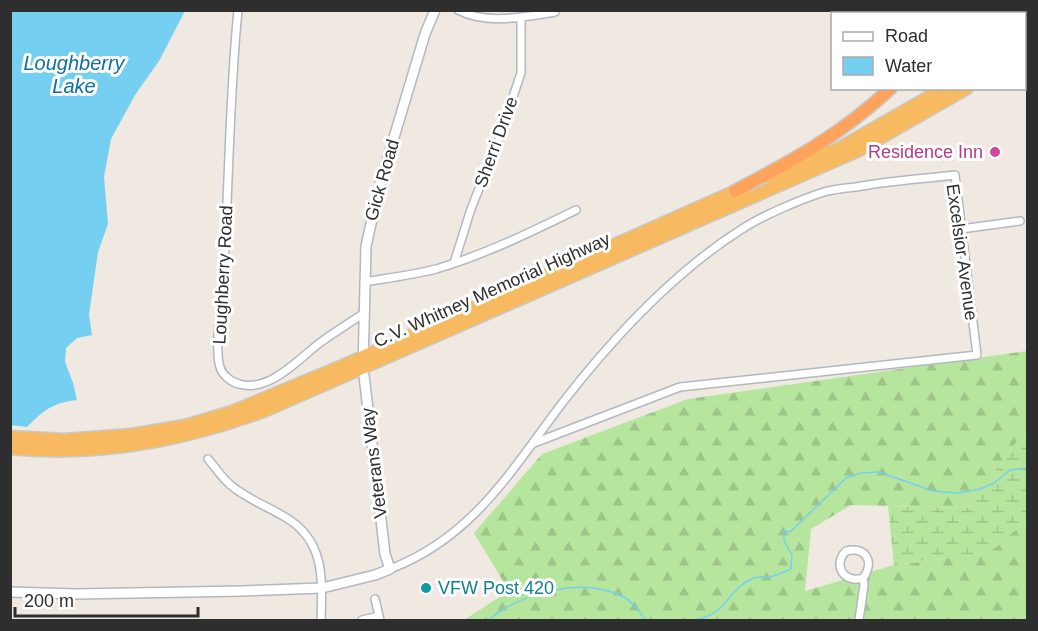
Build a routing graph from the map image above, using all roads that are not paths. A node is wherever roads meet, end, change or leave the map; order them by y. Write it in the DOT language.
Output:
graph roads {
  1 [pos="238,10"];
  2 [pos="435,10"];
  3 [pos="458,10"];
  4 [pos="555,12"];
  5 [pos="521,18"];
  6 [pos="889,90"];
  7 [pos="942,90"];
  8 [pos="963,90"];
  9 [pos="735,191"];
  10 [pos="576,210"];
  11 [pos="1020,221"];
  12 [pos="961,229"];
  13 [pos="454,263"];
  14 [pos="364,282"];
  15 [pos="363,314"];
  16 [pos="364,361"];
  17 [pos="10,437"];
  18 [pos="534,443"];
  19 [pos="10,448"];
  20 [pos="208,459"];
  21 [pos="390,569"];
  22 [pos="864,582"];
  23 [pos="322,588"];
  24 [pos="10,592"];
  25 [pos="375,599"];
  26 [pos="379,618"];
  27 [pos="321,621"];
  28 [pos="362,621"];
  29 [pos="859,621"];
  1 -- 15 [label="street, Loughberry Road"];
  2 -- 14 [label="street, Gick Road"];
  3 -- 5 [label="street"];
  4 -- 5 [label="street"];
  5 -- 13 [label="street, Sherri Drive"];
  6 -- 9 [label="highway"];
  7 -- 9 [label="highway, C.V. Whitney Memorial Highway"];
  8 -- 16 [label="highway, C.V. Whitney Memorial Highway"];
  9 -- 16 [label="highway, C.V. Whitney Memorial Highway"];
  10 -- 13 [label="street"];
  11 -- 12 [label="street"];
  12 -- 18 [label="street, Excelsior Avenue"];
  12 -- 18 [label="street, Excelsior Avenue"];
  13 -- 14 [label="street"];
  14 -- 15 [label="street, Gick Road"];
  15 -- 16 [label="street, Gick Road"];
  16 -- 17 [label="highway, C.V. Whitney Memorial Highway"];
  16 -- 19 [label="highway, C.V. Whitney Memorial Highway"];
  16 -- 21 [label="street, Veterans Way"];
  18 -- 21 [label="street, Excelsior Avenue"];
  20 -- 23 [label="street"];
  21 -- 23 [label="street, Excelsior Avenue"];
  22 -- 22 [label="street"];
  22 -- 29 [label="street"];
  23 -- 24 [label="street, Excelsior Avenue"];
  23 -- 27 [label="street"];
  25 -- 26 [label="street"];
  26 -- 28 [label="street"];
}
